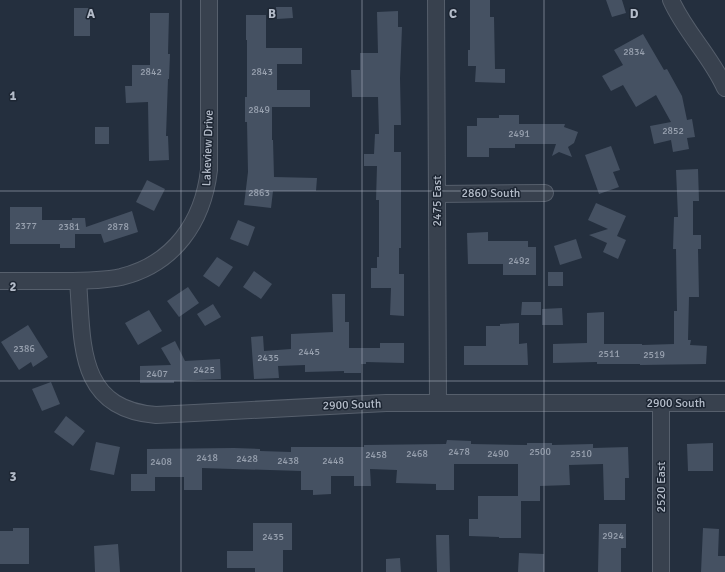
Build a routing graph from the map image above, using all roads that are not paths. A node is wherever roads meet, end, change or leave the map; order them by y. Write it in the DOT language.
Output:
graph roads {
  1 [pos="209,0"];
  2 [pos="436,0"];
  3 [pos="671,0"];
  4 [pos="725,88"];
  5 [pos="545,193"];
  6 [pos="437,194"];
  7 [pos="0,281"];
  8 [pos="78,281"];
  9 [pos="438,403"];
  10 [pos="661,403"];
  11 [pos="725,403"];
  12 [pos="661,572"];
  1 -- 8 [label="street, Lakeview Drive"];
  2 -- 6 [label="street, 2475 East"];
  3 -- 4 [label="street"];
  5 -- 6 [label="street, 2860 South"];
  6 -- 9 [label="street, 2475 East"];
  7 -- 8 [label="street, Lakeview Drive"];
  8 -- 9 [label="street, 2900 South"];
  9 -- 10 [label="street, 2900 South"];
  10 -- 11 [label="street, 2900 South"];
  10 -- 12 [label="street, 2520 East"];
}
